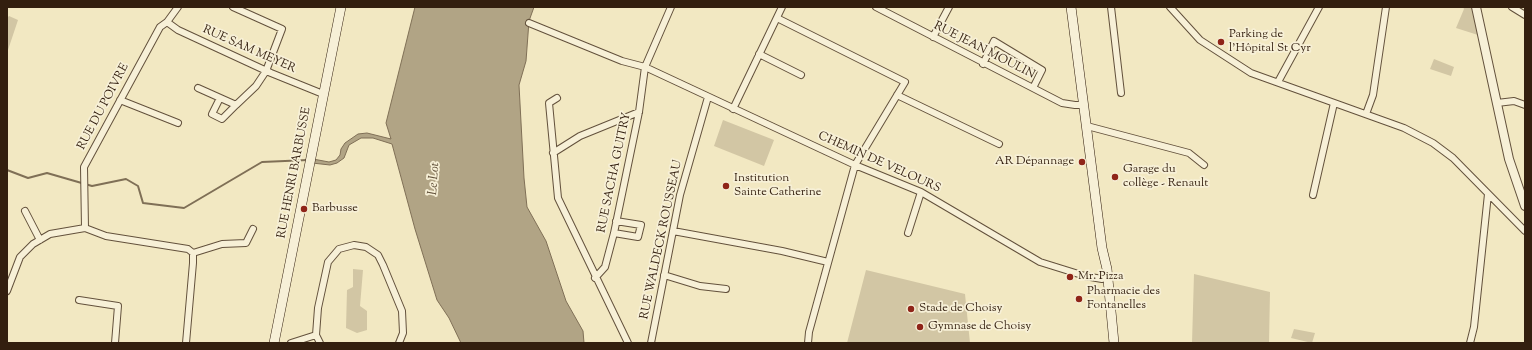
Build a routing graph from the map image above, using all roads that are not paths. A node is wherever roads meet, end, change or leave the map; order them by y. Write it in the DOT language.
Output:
graph roads {
  1 [pos="178,7"];
  2 [pos="233,7"];
  3 [pos="340,7"];
  4 [pos="671,7"];
  5 [pos="782,7"];
  6 [pos="876,7"];
  7 [pos="949,7"];
  8 [pos="1071,7"];
  9 [pos="1111,7"];
  10 [pos="1170,7"];
  11 [pos="1319,7"];
  12 [pos="1386,7"];
  13 [pos="1476,7"];
  14 [pos="1512,7"];
  15 [pos="243,9"];
  16 [pos="1525,15"];
  17 [pos="776,18"];
  18 [pos="167,22"];
  19 [pos="530,23"];
  20 [pos="933,37"];
  21 [pos="759,54"];
  22 [pos="984,64"];
  23 [pos="645,67"];
  24 [pos="266,71"];
  25 [pos="801,75"];
  26 [pos="1278,82"];
  27 [pos="198,88"];
  28 [pos="1033,88"];
  29 [pos="323,94"];
  30 [pos="1121,94"];
  31 [pos="897,95"];
  32 [pos="708,97"];
  33 [pos="220,98"];
  34 [pos="557,98"];
  35 [pos="120,100"];
  36 [pos="1334,103"];
  37 [pos="1497,103"];
  38 [pos="236,105"];
  39 [pos="1084,105"];
  40 [pos="1525,105"];
  41 [pos="733,109"];
  42 [pos="639,112"];
  43 [pos="1366,114"];
  44 [pos="178,123"];
  45 [pos="1087,126"];
  46 [pos="999,144"];
  47 [pos="554,153"];
  48 [pos="855,165"];
  49 [pos="1204,165"];
  50 [pos="1522,190"];
  51 [pos="921,192"];
  52 [pos="1488,194"];
  53 [pos="1313,195"];
  54 [pos="1525,206"];
  55 [pos="25,211"];
  56 [pos="616,221"];
  57 [pos="86,228"];
  58 [pos="253,229"];
  59 [pos="673,231"];
  60 [pos="1525,231"];
  61 [pos="614,233"];
  62 [pos="908,233"];
  63 [pos="40,240"];
  64 [pos="193,253"];
  65 [pos="828,262"];
  66 [pos="664,274"];
  67 [pos="595,278"];
  68 [pos="1105,279"];
  69 [pos="726,289"];
  70 [pos="7,291"];
  71 [pos="79,300"];
  72 [pos="316,335"];
  73 [pos="115,343"];
  74 [pos="186,343"];
  75 [pos="274,343"];
  76 [pos="291,343"];
  77 [pos="320,343"];
  78 [pos="399,343"];
  79 [pos="628,343"];
  80 [pos="651,343"];
  81 [pos="808,343"];
  82 [pos="1109,343"];
  83 [pos="1114,343"];
  84 [pos="1470,343"];
  1 -- 18 [label="street, RUE DU POIVRE"];
  2 -- 15 [label="street"];
  3 -- 29 [label="main road, RUE HENRI BARBUSSE"];
  4 -- 23 [label="street, RUE SACHA GUITRY"];
  5 -- 17 [label="street"];
  6 -- 20 [label="street, RUE JEAN MOULIN"];
  7 -- 20 [label="street"];
  8 -- 39 [label="main road"];
  9 -- 30 [label="street"];
  10 -- 26 [label="street"];
  11 -- 26 [label="street"];
  12 -- 43 [label="street"];
  13 -- 37 [label="street"];
  14 -- 16 [label="street"];
  15 -- 24 [label="street"];
  17 -- 21 [label="street"];
  17 -- 31 [label="street"];
  18 -- 24 [label="street, RUE SAM MEYER"];
  18 -- 35 [label="street, RUE DU POIVRE"];
  19 -- 23 [label="street, CHEMIN DE VELOURS"];
  20 -- 22 [label="street, RUE JEAN MOULIN"];
  21 -- 25 [label="street"];
  21 -- 41 [label="street"];
  22 -- 28 [label="street, RUE JEAN MOULIN"];
  22 -- 28 [label="street"];
  23 -- 32 [label="street, CHEMIN DE VELOURS"];
  23 -- 42 [label="street, RUE SACHA GUITRY"];
  24 -- 29 [label="street, RUE SAM MEYER"];
  24 -- 38 [label="street"];
  26 -- 36 [label="street"];
  27 -- 33 [label="street"];
  28 -- 39 [label="street, RUE JEAN MOULIN"];
  29 -- 75 [label="main road, RUE HENRI BARBUSSE"];
  31 -- 46 [label="street"];
  31 -- 48 [label="street"];
  32 -- 41 [label="street, CHEMIN DE VELOURS"];
  32 -- 59 [label="street, RUE WALDECK ROUSSEAU"];
  33 -- 38 [label="street"];
  33 -- 38 [label="street"];
  34 -- 47 [label="street"];
  35 -- 44 [label="street"];
  35 -- 57 [label="street, RUE DU POIVRE"];
  36 -- 43 [label="street"];
  36 -- 53 [label="street"];
  37 -- 40 [label="street"];
  37 -- 50 [label="street"];
  39 -- 45 [label="main road"];
  41 -- 48 [label="street, CHEMIN DE VELOURS"];
  42 -- 47 [label="street"];
  42 -- 56 [label="street, RUE SACHA GUITRY"];
  43 -- 52 [label="street"];
  45 -- 49 [label="street"];
  45 -- 68 [label="main road"];
  47 -- 67 [label="street"];
  48 -- 51 [label="street, CHEMIN DE VELOURS"];
  48 -- 65 [label="street"];
  50 -- 54 [label="street"];
  51 -- 62 [label="street"];
  51 -- 68 [label="street, CHEMIN DE VELOURS"];
  52 -- 60 [label="street"];
  52 -- 84 [label="street"];
  55 -- 63 [label="street"];
  56 -- 61 [label="street, RUE SACHA GUITRY"];
  56 -- 61 [label="street"];
  57 -- 63 [label="street"];
  57 -- 64 [label="street"];
  58 -- 64 [label="street"];
  59 -- 65 [label="street"];
  59 -- 66 [label="street, RUE WALDECK ROUSSEAU"];
  61 -- 67 [label="street, RUE SACHA GUITRY"];
  63 -- 70 [label="street"];
  64 -- 74 [label="street"];
  65 -- 81 [label="street"];
  66 -- 69 [label="street"];
  66 -- 80 [label="street, RUE WALDECK ROUSSEAU"];
  67 -- 79 [label="street"];
  68 -- 82 [label="main road"];
  68 -- 83 [label="main road"];
  71 -- 73 [label="street"];
  72 -- 76 [label="street"];
  72 -- 77 [label="street"];
  72 -- 78 [label="street"];
}
